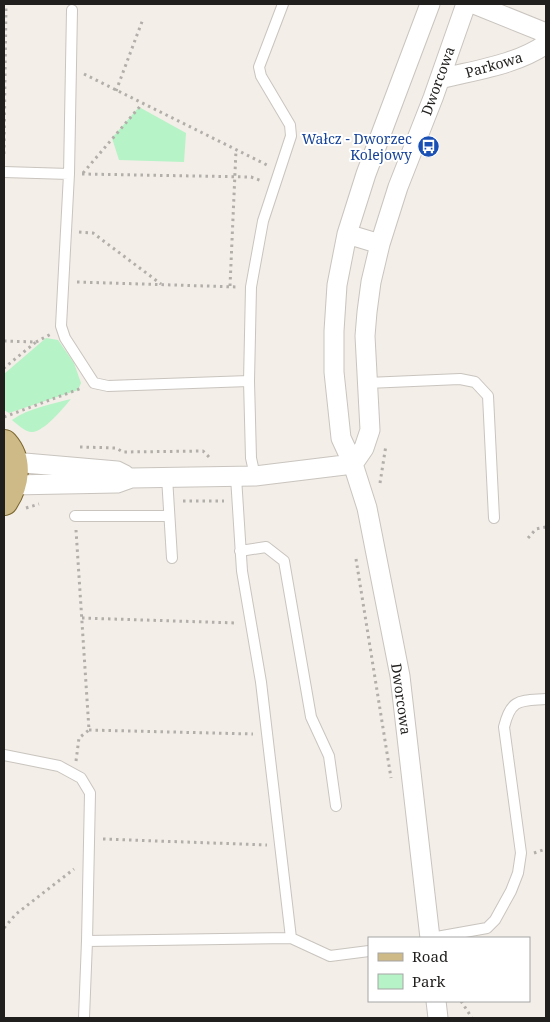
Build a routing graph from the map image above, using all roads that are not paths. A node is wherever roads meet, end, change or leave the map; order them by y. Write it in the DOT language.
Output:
graph roads {
  1 [pos="283,4"];
  2 [pos="430,4"];
  3 [pos="466,4"];
  4 [pos="474,4"];
  5 [pos="72,10"];
  6 [pos="546,33"];
  7 [pos="546,44"];
  8 [pos="440,80"];
  9 [pos="4,172"];
  10 [pos="68,174"];
  11 [pos="347,234"];
  12 [pos="380,244"];
  13 [pos="249,381"];
  14 [pos="367,383"];
  15 [pos="353,464"];
  16 [pos="255,476"];
  17 [pos="168,477"];
  18 [pos="236,477"];
  19 [pos="11,480"];
  20 [pos="75,516"];
  21 [pos="169,516"];
  22 [pos="494,518"];
  23 [pos="240,551"];
  24 [pos="172,558"];
  25 [pos="546,699"];
  26 [pos="4,755"];
  27 [pos="336,806"];
  28 [pos="430,937"];
  29 [pos="436,937"];
  30 [pos="291,938"];
  31 [pos="87,941"];
  32 [pos="368,951"];
  33 [pos="436,1002"];
  34 [pos="84,1018"];
  35 [pos="438,1018"];
  1 -- 13 [label="lane"];
  2 -- 11 [label="street, Dworcowa"];
  3 -- 8 [label="street, Dworcowa"];
  4 -- 6 [label="street"];
  5 -- 10 [label="lane"];
  7 -- 8 [label="street, Parkowa"];
  8 -- 12 [label="street, Dworcowa"];
  9 -- 10 [label="lane"];
  10 -- 13 [label="lane"];
  11 -- 12 [label="street"];
  11 -- 15 [label="street, Dworcowa"];
  12 -- 14 [label="street, Dworcowa"];
  13 -- 16 [label="lane"];
  14 -- 15 [label="street, Dworcowa"];
  14 -- 22 [label="lane"];
  15 -- 16 [label="street"];
  15 -- 28 [label="street, Dworcowa"];
  16 -- 18 [label="street"];
  17 -- 18 [label="street"];
  17 -- 19 [label="street"];
  17 -- 21 [label="lane"];
  18 -- 23 [label="lane"];
  20 -- 21 [label="lane"];
  21 -- 24 [label="lane"];
  23 -- 27 [label="lane"];
  23 -- 30 [label="lane"];
  25 -- 29 [label="lane"];
  26 -- 31 [label="lane"];
  30 -- 31 [label="lane"];
  30 -- 32 [label="lane"];
  31 -- 34 [label="lane"];
  33 -- 35 [label="street"];
}
